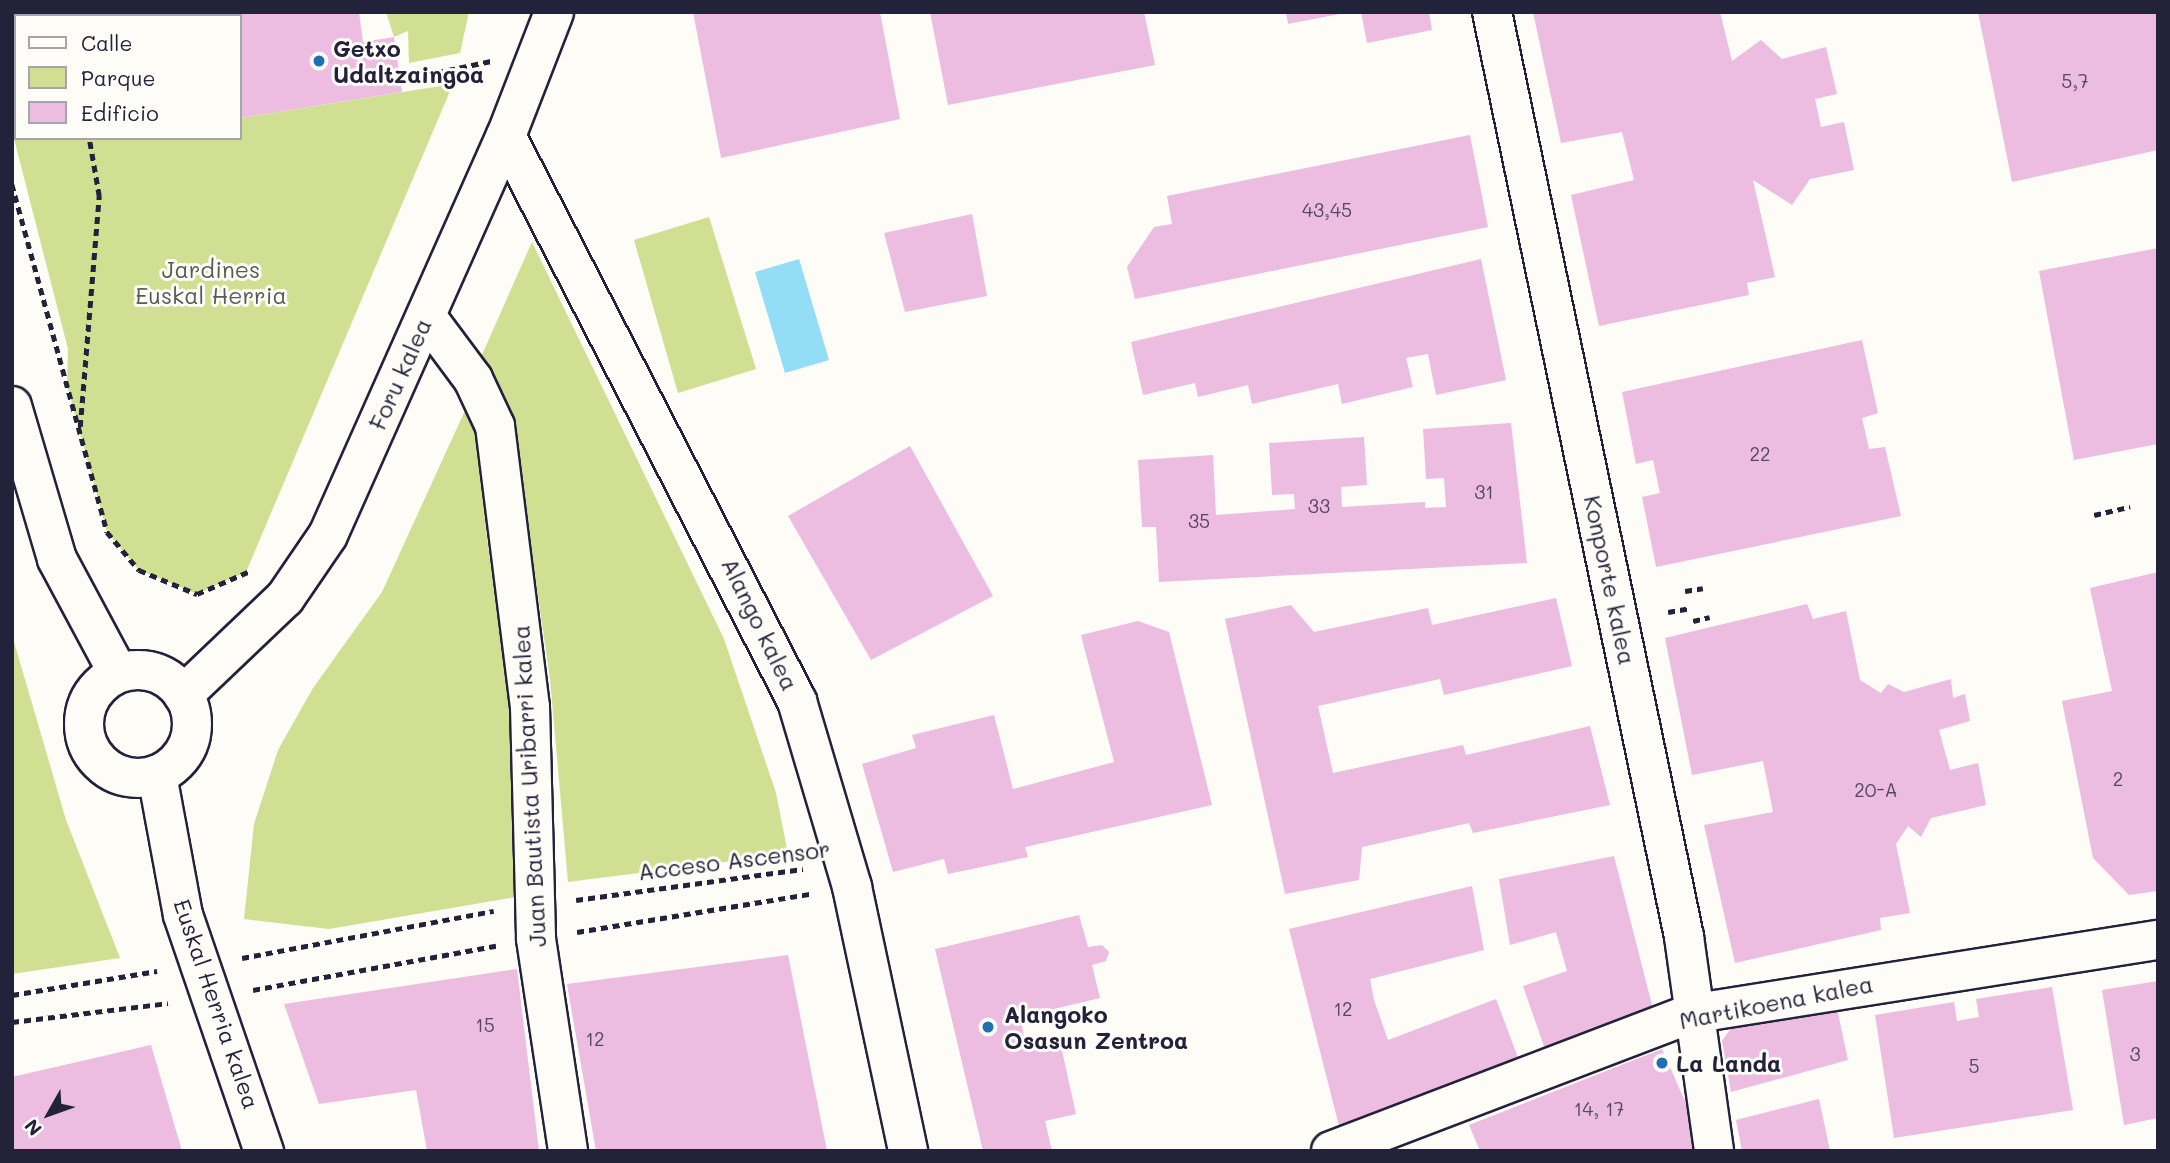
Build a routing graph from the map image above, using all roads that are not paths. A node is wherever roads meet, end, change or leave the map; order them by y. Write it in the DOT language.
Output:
graph roads {
  1 [pos="554,12"];
  2 [pos="1492,12"];
  3 [pos="506,136"];
  4 [pos="426,316"];
  5 [pos="12,406"];
  6 [pos="118,673"];
  7 [pos="183,695"];
  8 [pos="157,775"];
  9 [pos="2158,940"];
  10 [pos="1690,1014"];
  11 [pos="264,1151"];
  12 [pos="568,1151"];
  13 [pos="908,1151"];
  14 [pos="1331,1151"];
  15 [pos="1714,1151"];
  1 -- 3 [label="street, Foru kalea"];
  2 -- 10 [label="street, Konporte kalea"];
  3 -- 4 [label="street, Foru kalea"];
  3 -- 13 [label="street, Alango kalea"];
  4 -- 7 [label="street, Foru kalea"];
  4 -- 12 [label="street, Juan Bautista Uribarri kalea"];
  5 -- 6 [label="street"];
  6 -- 7 [label="street"];
  6 -- 8 [label="street"];
  7 -- 8 [label="street"];
  8 -- 11 [label="street, Euskal Herria kalea"];
  9 -- 10 [label="street, Martikoena kalea"];
  10 -- 14 [label="street, Martikoena kalea"];
  10 -- 15 [label="street, Konporte kalea"];
}
